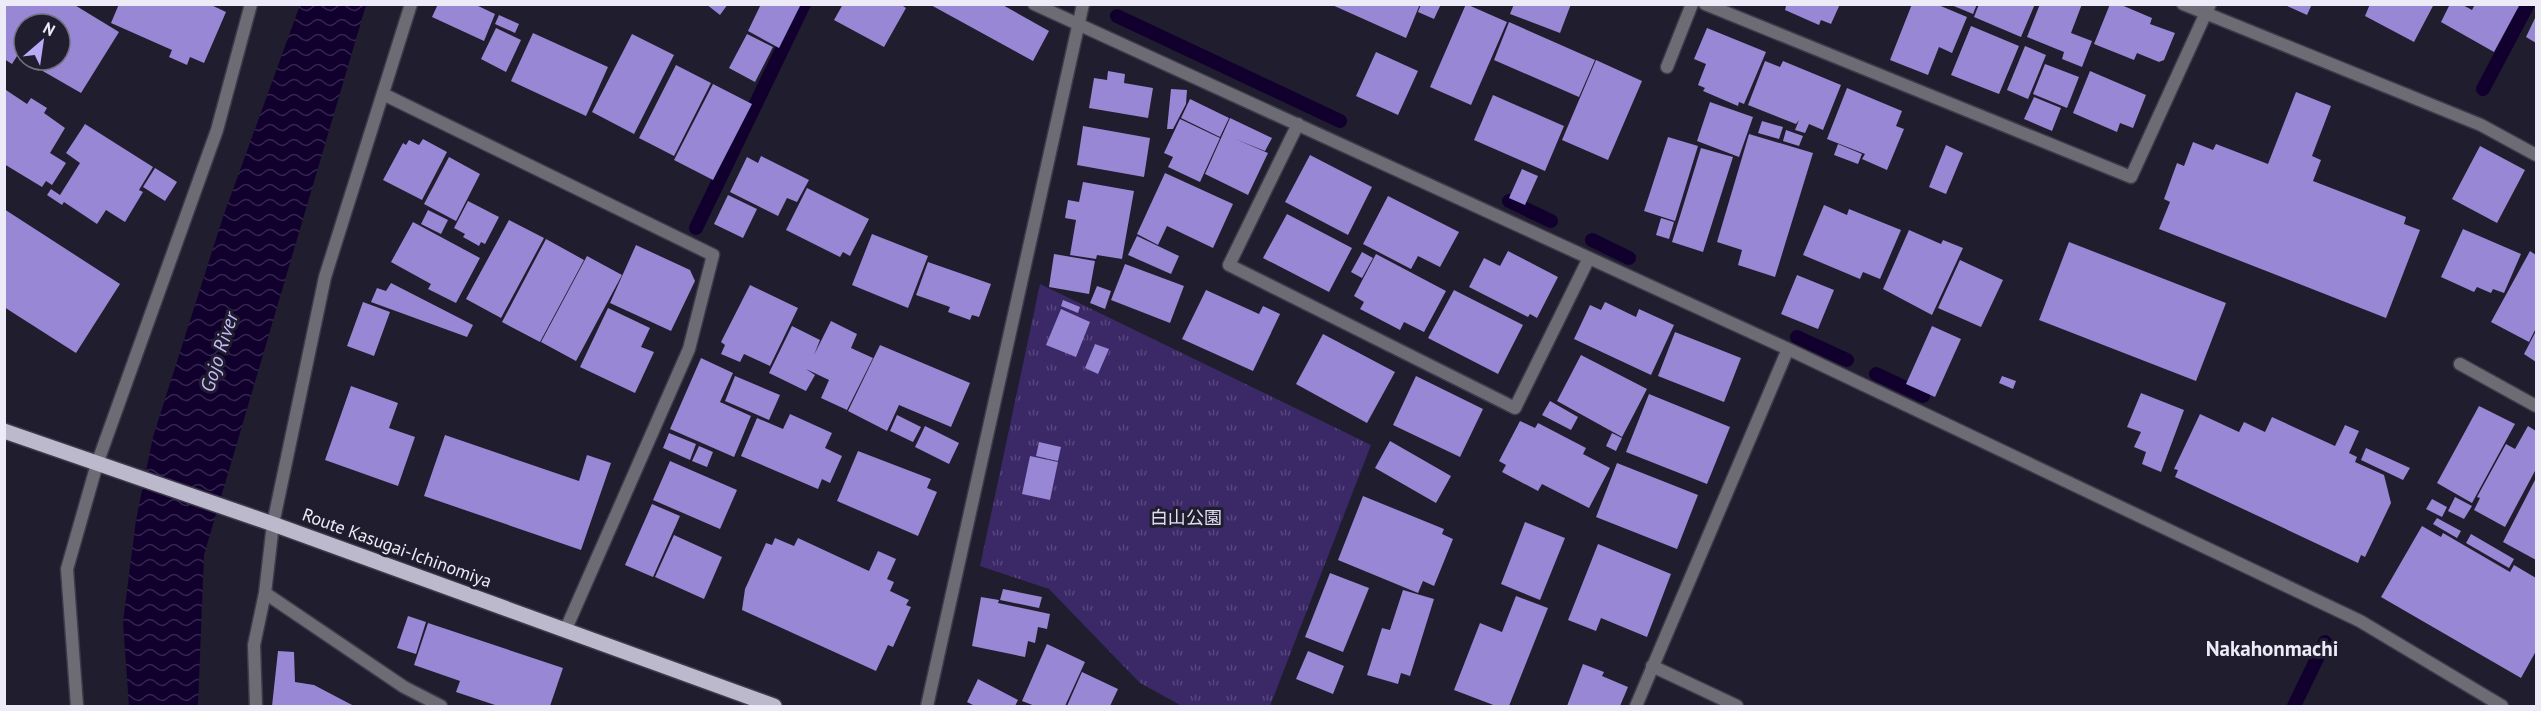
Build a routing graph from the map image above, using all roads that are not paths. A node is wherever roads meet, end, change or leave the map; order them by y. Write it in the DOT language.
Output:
graph roads {
  1 [pos="251,4"];
  2 [pos="411,4"];
  3 [pos="1034,4"];
  4 [pos="1083,4"];
  5 [pos="1692,4"];
  6 [pos="1705,4"];
  7 [pos="2182,4"];
  8 [pos="2208,9"];
  9 [pos="1079,25"];
  10 [pos="1667,67"];
  11 [pos="383,94"];
  12 [pos="1298,124"];
  13 [pos="2536,155"];
  14 [pos="1589,258"];
  15 [pos="1788,349"];
  16 [pos="2460,364"];
  17 [pos="2536,406"];
  18 [pos="4,430"];
  19 [pos="98,464"];
  20 [pos="273,524"];
  21 [pos="265,593"];
  22 [pos="565,631"];
  23 [pos="1652,666"];
  24 [pos="77,706"];
  25 [pos="256,706"];
  26 [pos="441,706"];
  27 [pos="774,706"];
  28 [pos="927,706"];
  29 [pos="1636,706"];
  30 [pos="1737,706"];
  31 [pos="2502,706"];
  1 -- 19 [label="street"];
  2 -- 11 [label="street"];
  3 -- 9 [label="street"];
  4 -- 9 [label="street"];
  5 -- 10 [label="street"];
  6 -- 8 [label="street"];
  7 -- 8 [label="street"];
  8 -- 13 [label="street"];
  9 -- 12 [label="street"];
  9 -- 28 [label="street"];
  11 -- 20 [label="street"];
  11 -- 22 [label="street"];
  12 -- 14 [label="street"];
  12 -- 14 [label="street"];
  14 -- 15 [label="street"];
  15 -- 23 [label="street"];
  15 -- 31 [label="street"];
  16 -- 17 [label="street"];
  18 -- 19 [label="main road, Route Kasugai-Ichinomiya"];
  19 -- 20 [label="main road, Route Kasugai-Ichinomiya"];
  19 -- 24 [label="street"];
  20 -- 21 [label="street"];
  20 -- 22 [label="main road, Route Kasugai-Ichinomiya"];
  21 -- 25 [label="street"];
  21 -- 26 [label="street"];
  22 -- 27 [label="main road, Route Kasugai-Ichinomiya"];
  23 -- 29 [label="street"];
  23 -- 30 [label="street"];
}
